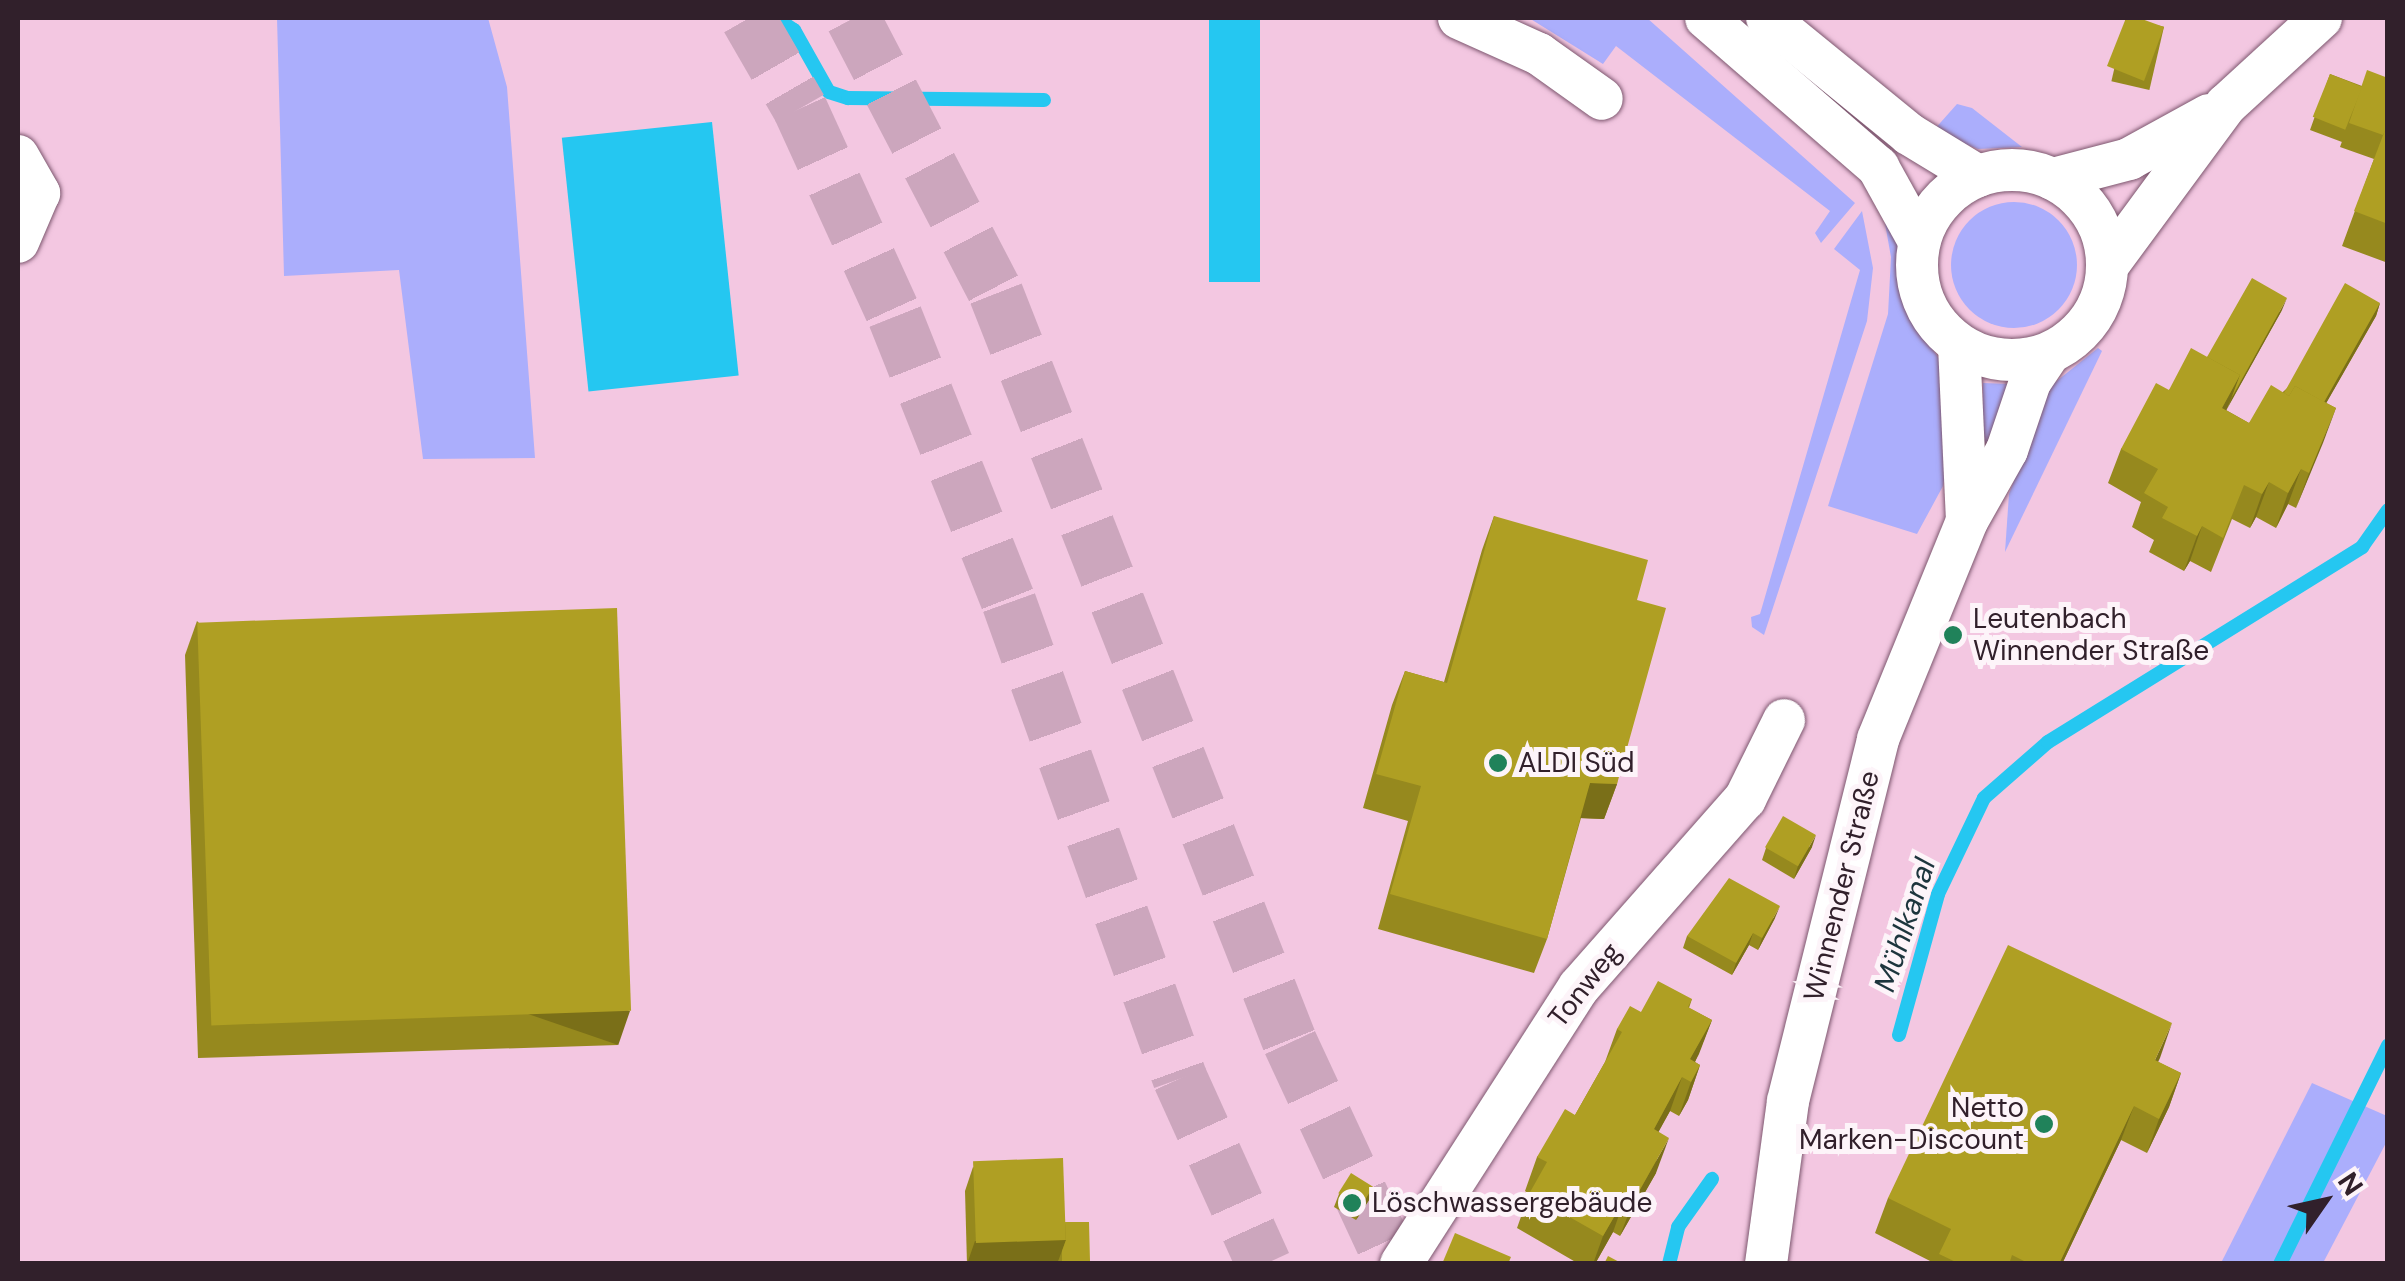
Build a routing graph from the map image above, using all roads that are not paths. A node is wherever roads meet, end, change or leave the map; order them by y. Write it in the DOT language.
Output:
graph roads {
  1 [pos="1458,18"];
  2 [pos="1706,18"];
  3 [pos="1767,18"];
  4 [pos="2321,18"];
  5 [pos="1602,98"];
  6 [pos="2226,105"];
  7 [pos="18,156"];
  8 [pos="1978,176"];
  9 [pos="2053,179"];
  10 [pos="1919,241"];
  11 [pos="18,242"];
  12 [pos="2108,265"];
  13 [pos="1959,345"];
  14 [pos="2050,354"];
  15 [pos="1967,522"];
  16 [pos="1784,720"];
  17 [pos="1400,1264"];
  18 [pos="1766,1264"];
  1 -- 5 [label="street"];
  2 -- 10 [label="street"];
  3 -- 8 [label="street"];
  4 -- 6 [label="street"];
  6 -- 9 [label="street"];
  6 -- 12 [label="street"];
  7 -- 11 [label="street"];
  8 -- 9 [label="street"];
  8 -- 10 [label="street"];
  9 -- 12 [label="street"];
  10 -- 13 [label="street"];
  12 -- 14 [label="street"];
  13 -- 14 [label="street"];
  13 -- 15 [label="street"];
  14 -- 15 [label="street, Winnender Straße"];
  15 -- 18 [label="street, Winnender Straße"];
  16 -- 17 [label="street, Tonweg"];
}
